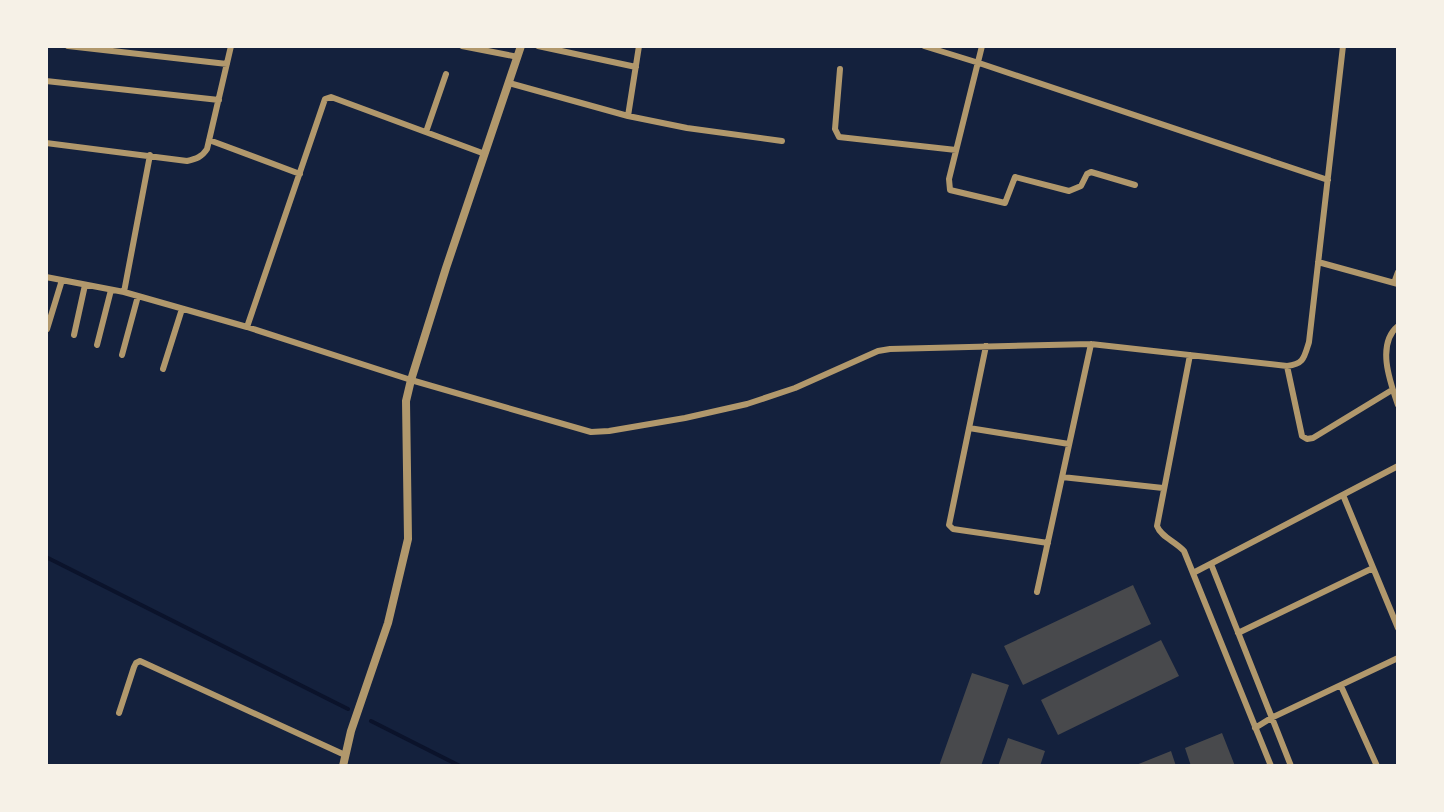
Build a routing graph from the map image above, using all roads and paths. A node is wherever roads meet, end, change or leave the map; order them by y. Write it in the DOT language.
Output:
graph roads {
  1 [pos="68,46"];
  2 [pos="231,46"];
  3 [pos="462,46"];
  4 [pos="522,46"];
  5 [pos="538,46"];
  6 [pos="639,46"];
  7 [pos="924,46"];
  8 [pos="982,46"];
  9 [pos="1343,46"];
  10 [pos="518,57"];
  11 [pos="979,63"];
  12 [pos="227,64"];
  13 [pos="636,67"];
  14 [pos="840,69"];
  15 [pos="446,74"];
  16 [pos="46,81"];
  17 [pos="509,83"];
  18 [pos="219,100"];
  19 [pos="628,116"];
  20 [pos="426,132"];
  21 [pos="209,140"];
  22 [pos="782,141"];
  23 [pos="46,143"];
  24 [pos="956,150"];
  25 [pos="485,154"];
  26 [pos="150,155"];
  27 [pos="300,174"];
  28 [pos="1328,180"];
  29 [pos="1135,185"];
  30 [pos="1318,262"];
  31 [pos="1398,272"];
  32 [pos="46,277"];
  33 [pos="62,280"];
  34 [pos="1396,284"];
  35 [pos="85,285"];
  36 [pos="111,290"];
  37 [pos="124,292"];
  38 [pos="138,296"];
  39 [pos="182,309"];
  40 [pos="1398,326"];
  41 [pos="247,327"];
  42 [pos="47,329"];
  43 [pos="74,335"];
  44 [pos="1091,344"];
  45 [pos="98,345"];
  46 [pos="986,346"];
  47 [pos="1190,355"];
  48 [pos="122,356"];
  49 [pos="1287,366"];
  50 [pos="163,369"];
  51 [pos="411,380"];
  52 [pos="1392,390"];
  53 [pos="1398,405"];
  54 [pos="969,428"];
  55 [pos="1069,444"];
  56 [pos="1398,466"];
  57 [pos="1062,477"];
  58 [pos="1163,488"];
  59 [pos="1343,495"];
  60 [pos="1048,543"];
  61 [pos="1211,564"];
  62 [pos="1373,568"];
  63 [pos="1193,573"];
  64 [pos="1037,592"];
  65 [pos="1398,628"];
  66 [pos="1238,633"];
  67 [pos="1398,658"];
  68 [pos="1341,686"];
  69 [pos="119,712"];
  70 [pos="1270,718"];
  71 [pos="1255,728"];
  72 [pos="345,755"];
  73 [pos="343,765"];
  74 [pos="1271,765"];
  75 [pos="1291,765"];
  76 [pos="1377,765"];
  1 -- 12 [label="street"];
  2 -- 12 [label="street"];
  3 -- 10 [label="street"];
  4 -- 10 [label="street"];
  5 -- 13 [label="street"];
  6 -- 13 [label="street"];
  7 -- 11 [label="street"];
  8 -- 11 [label="street"];
  9 -- 28 [label="street"];
  10 -- 17 [label="street"];
  11 -- 24 [label="street"];
  11 -- 28 [label="street"];
  12 -- 18 [label="street"];
  13 -- 19 [label="street"];
  14 -- 24 [label="street"];
  15 -- 20 [label="street"];
  16 -- 18 [label="street"];
  17 -- 19 [label="street"];
  17 -- 25 [label="street"];
  18 -- 21 [label="street"];
  19 -- 22 [label="street"];
  20 -- 25 [label="street"];
  20 -- 27 [label="street"];
  21 -- 26 [label="street"];
  21 -- 27 [label="street"];
  23 -- 26 [label="street"];
  24 -- 29 [label="street"];
  25 -- 51 [label="street"];
  26 -- 37 [label="street"];
  27 -- 41 [label="street"];
  28 -- 30 [label="street"];
  30 -- 34 [label="street"];
  30 -- 49 [label="street"];
  31 -- 34 [label="street"];
  32 -- 33 [label="street"];
  33 -- 35 [label="street"];
  33 -- 42 [label="street"];
  35 -- 36 [label="street"];
  35 -- 43 [label="street"];
  36 -- 37 [label="street"];
  36 -- 45 [label="street"];
  37 -- 38 [label="street"];
  38 -- 39 [label="street"];
  38 -- 48 [label="street"];
  39 -- 41 [label="street"];
  39 -- 50 [label="street"];
  40 -- 52 [label="street"];
  41 -- 51 [label="street"];
  44 -- 46 [label="street"];
  44 -- 47 [label="street"];
  44 -- 55 [label="street"];
  46 -- 51 [label="street"];
  46 -- 54 [label="street"];
  47 -- 49 [label="street"];
  47 -- 58 [label="street"];
  49 -- 52 [label="street"];
  51 -- 72 [label="street"];
  52 -- 53 [label="street"];
  54 -- 55 [label="street"];
  54 -- 60 [label="street"];
  55 -- 57 [label="street"];
  56 -- 59 [label="street"];
  57 -- 58 [label="street"];
  57 -- 60 [label="street"];
  58 -- 63 [label="street"];
  59 -- 61 [label="street"];
  59 -- 62 [label="street"];
  60 -- 64 [label="street"];
  61 -- 63 [label="street"];
  61 -- 66 [label="street"];
  62 -- 65 [label="street"];
  62 -- 66 [label="street"];
  63 -- 71 [label="street"];
  66 -- 70 [label="street"];
  67 -- 68 [label="street"];
  68 -- 70 [label="street"];
  68 -- 76 [label="street"];
  69 -- 72 [label="street"];
  70 -- 71 [label="street"];
  70 -- 75 [label="street"];
  71 -- 74 [label="street"];
  72 -- 73 [label="street"];
}
